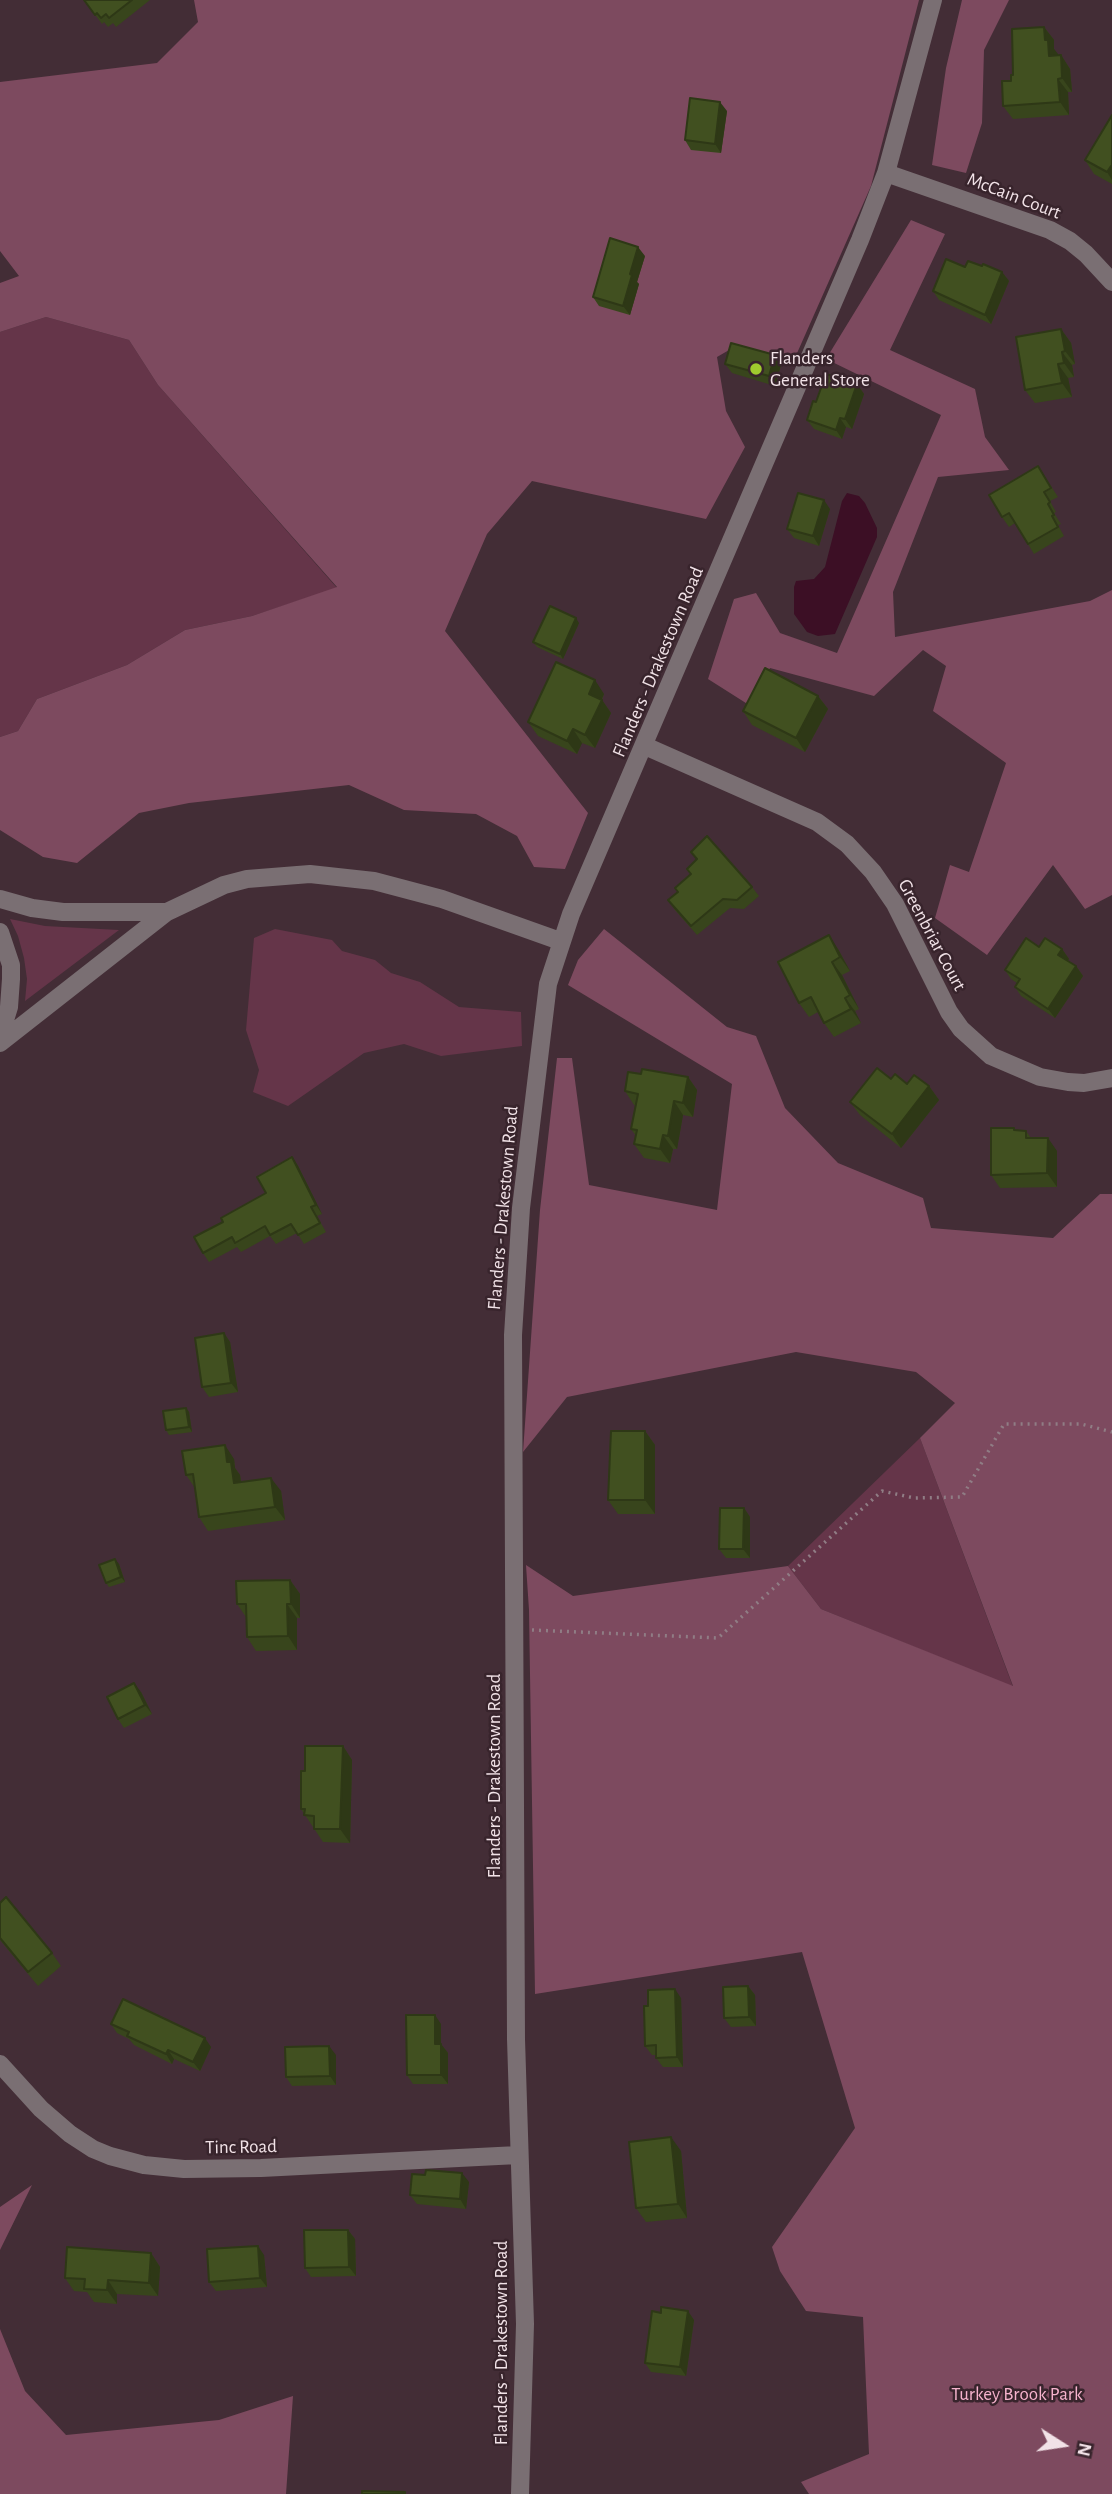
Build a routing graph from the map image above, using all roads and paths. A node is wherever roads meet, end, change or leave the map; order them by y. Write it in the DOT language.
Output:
graph roads {
  1 [pos="933,0"];
  2 [pos="886,173"];
  3 [pos="1112,282"];
  4 [pos="645,746"];
  5 [pos="0,899"];
  6 [pos="167,912"];
  7 [pos="0,932"];
  8 [pos="560,941"];
  9 [pos="0,1035"];
  10 [pos="0,1043"];
  11 [pos="1112,1078"];
  12 [pos="1112,1432"];
  13 [pos="514,1629"];
  14 [pos="0,2064"];
  15 [pos="519,2155"];
  16 [pos="520,2494"];
  1 -- 2 [label="street, Flanders - Drakestown Road"];
  2 -- 3 [label="street, McCain Court"];
  2 -- 4 [label="street, Flanders - Drakestown Road"];
  4 -- 8 [label="street, Flanders - Drakestown Road"];
  4 -- 11 [label="street, Greenbriar Court"];
  5 -- 6 [label="street"];
  6 -- 8 [label="street"];
  6 -- 10 [label="street"];
  7 -- 9 [label="street"];
  8 -- 13 [label="street, Flanders - Drakestown Road"];
  12 -- 13 [label="path"];
  13 -- 15 [label="street, Flanders - Drakestown Road"];
  14 -- 15 [label="street, Tinc Road"];
  15 -- 16 [label="street, Flanders - Drakestown Road"];
}
